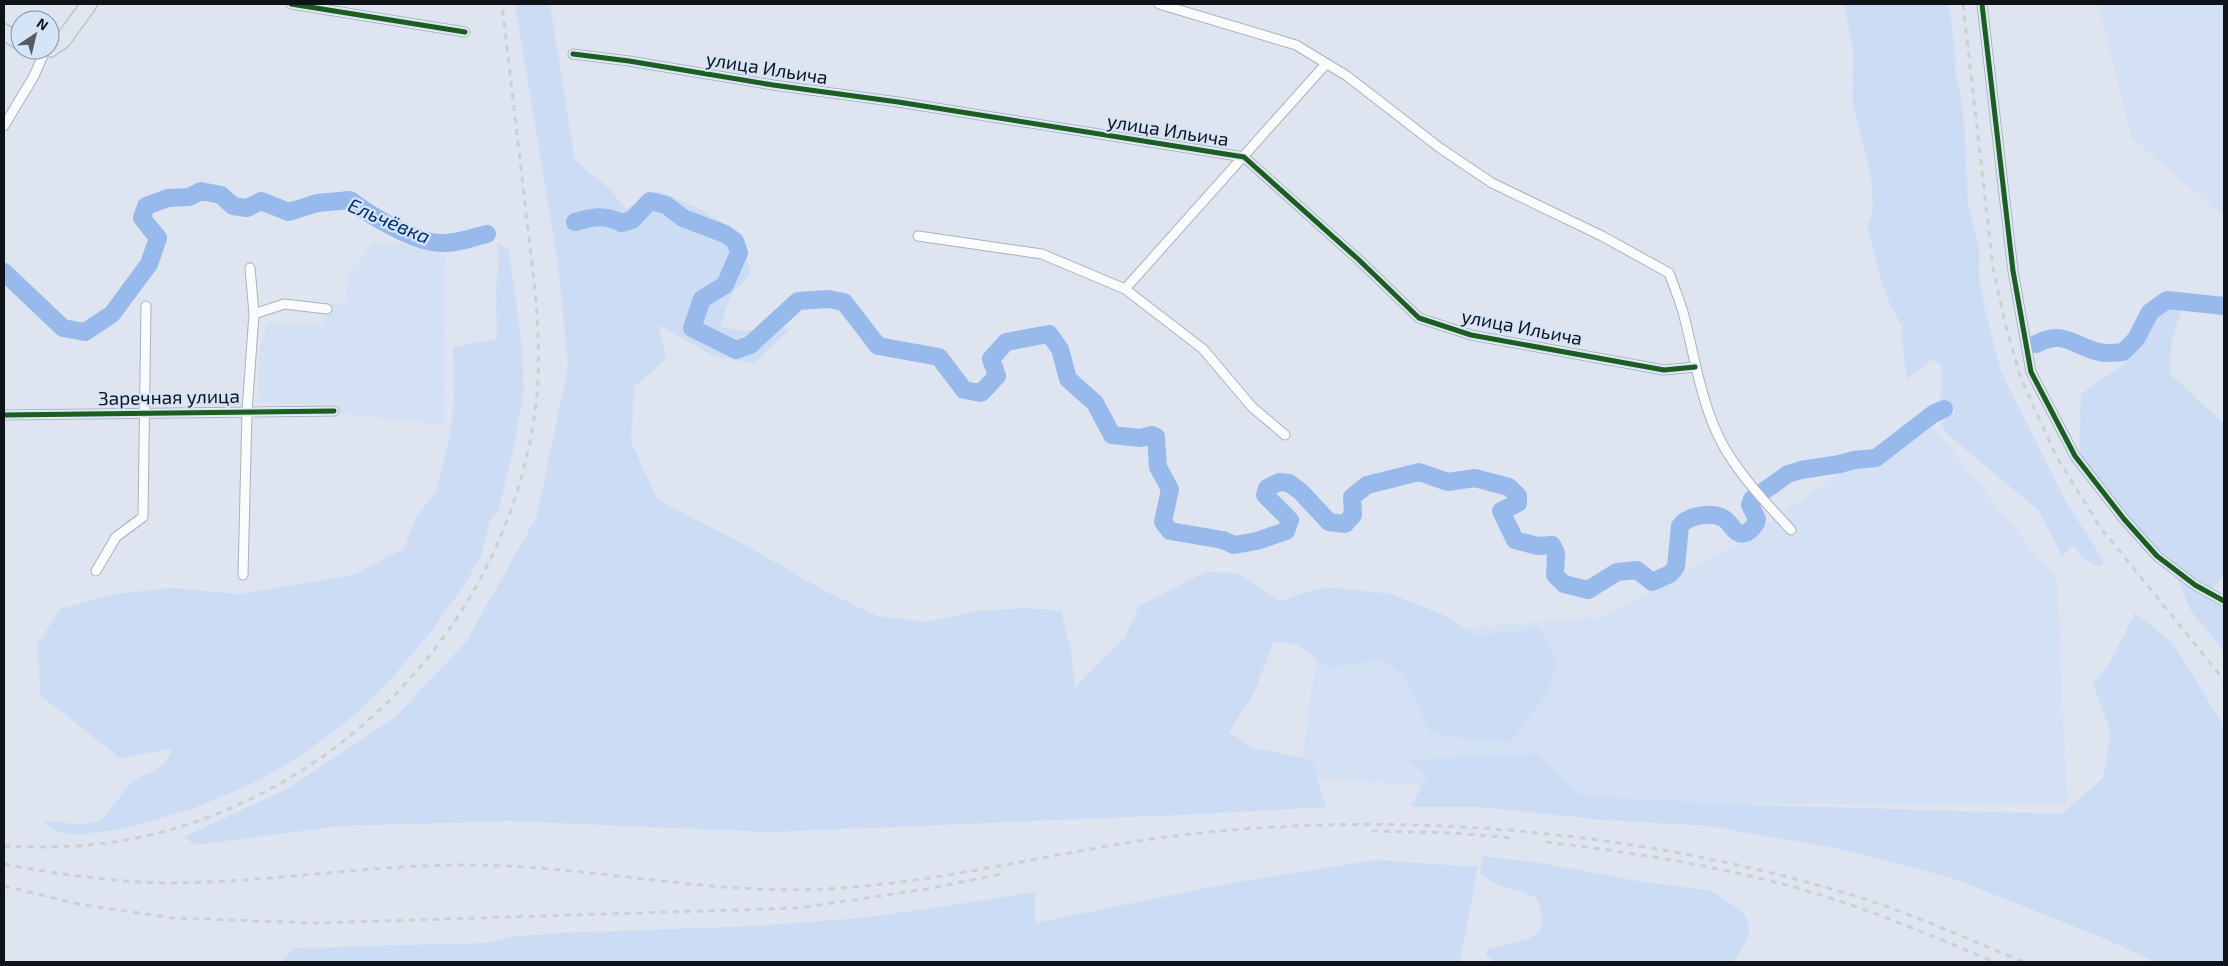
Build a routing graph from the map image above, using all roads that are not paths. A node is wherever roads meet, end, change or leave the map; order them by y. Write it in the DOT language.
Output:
graph roads {
  1 [pos="89,4"];
  2 [pos="291,4"];
  3 [pos="1159,4"];
  4 [pos="1982,4"];
  5 [pos="465,32"];
  6 [pos="60,42"];
  7 [pos="573,54"];
  8 [pos="41,60"];
  9 [pos="1325,65"];
  10 [pos="4,126"];
  11 [pos="1244,157"];
  12 [pos="918,236"];
  13 [pos="250,268"];
  14 [pos="1124,289"];
  15 [pos="146,306"];
  16 [pos="327,309"];
  17 [pos="254,314"];
  18 [pos="1696,367"];
  19 [pos="247,410"];
  20 [pos="334,411"];
  21 [pos="145,414"];
  22 [pos="4,415"];
  23 [pos="1285,435"];
  24 [pos="1790,530"];
  25 [pos="96,571"];
  26 [pos="243,575"];
  27 [pos="2224,601"];
  1 -- 6 [label="main road"];
  2 -- 5 [label="street"];
  3 -- 9 [label="street"];
  4 -- 27 [label="street"];
  7 -- 11 [label="street, улица Ильича"];
  8 -- 10 [label="street"];
  9 -- 11 [label="street"];
  9 -- 18 [label="street"];
  11 -- 14 [label="street"];
  11 -- 18 [label="street, улица Ильича"];
  12 -- 14 [label="street"];
  13 -- 17 [label="street"];
  14 -- 23 [label="street"];
  15 -- 21 [label="street"];
  16 -- 17 [label="street"];
  17 -- 19 [label="street"];
  18 -- 24 [label="street"];
  19 -- 20 [label="street, Заречная улица"];
  19 -- 21 [label="street, Заречная улица"];
  19 -- 26 [label="street"];
  21 -- 22 [label="street, Заречная улица"];
  21 -- 25 [label="street"];
}
